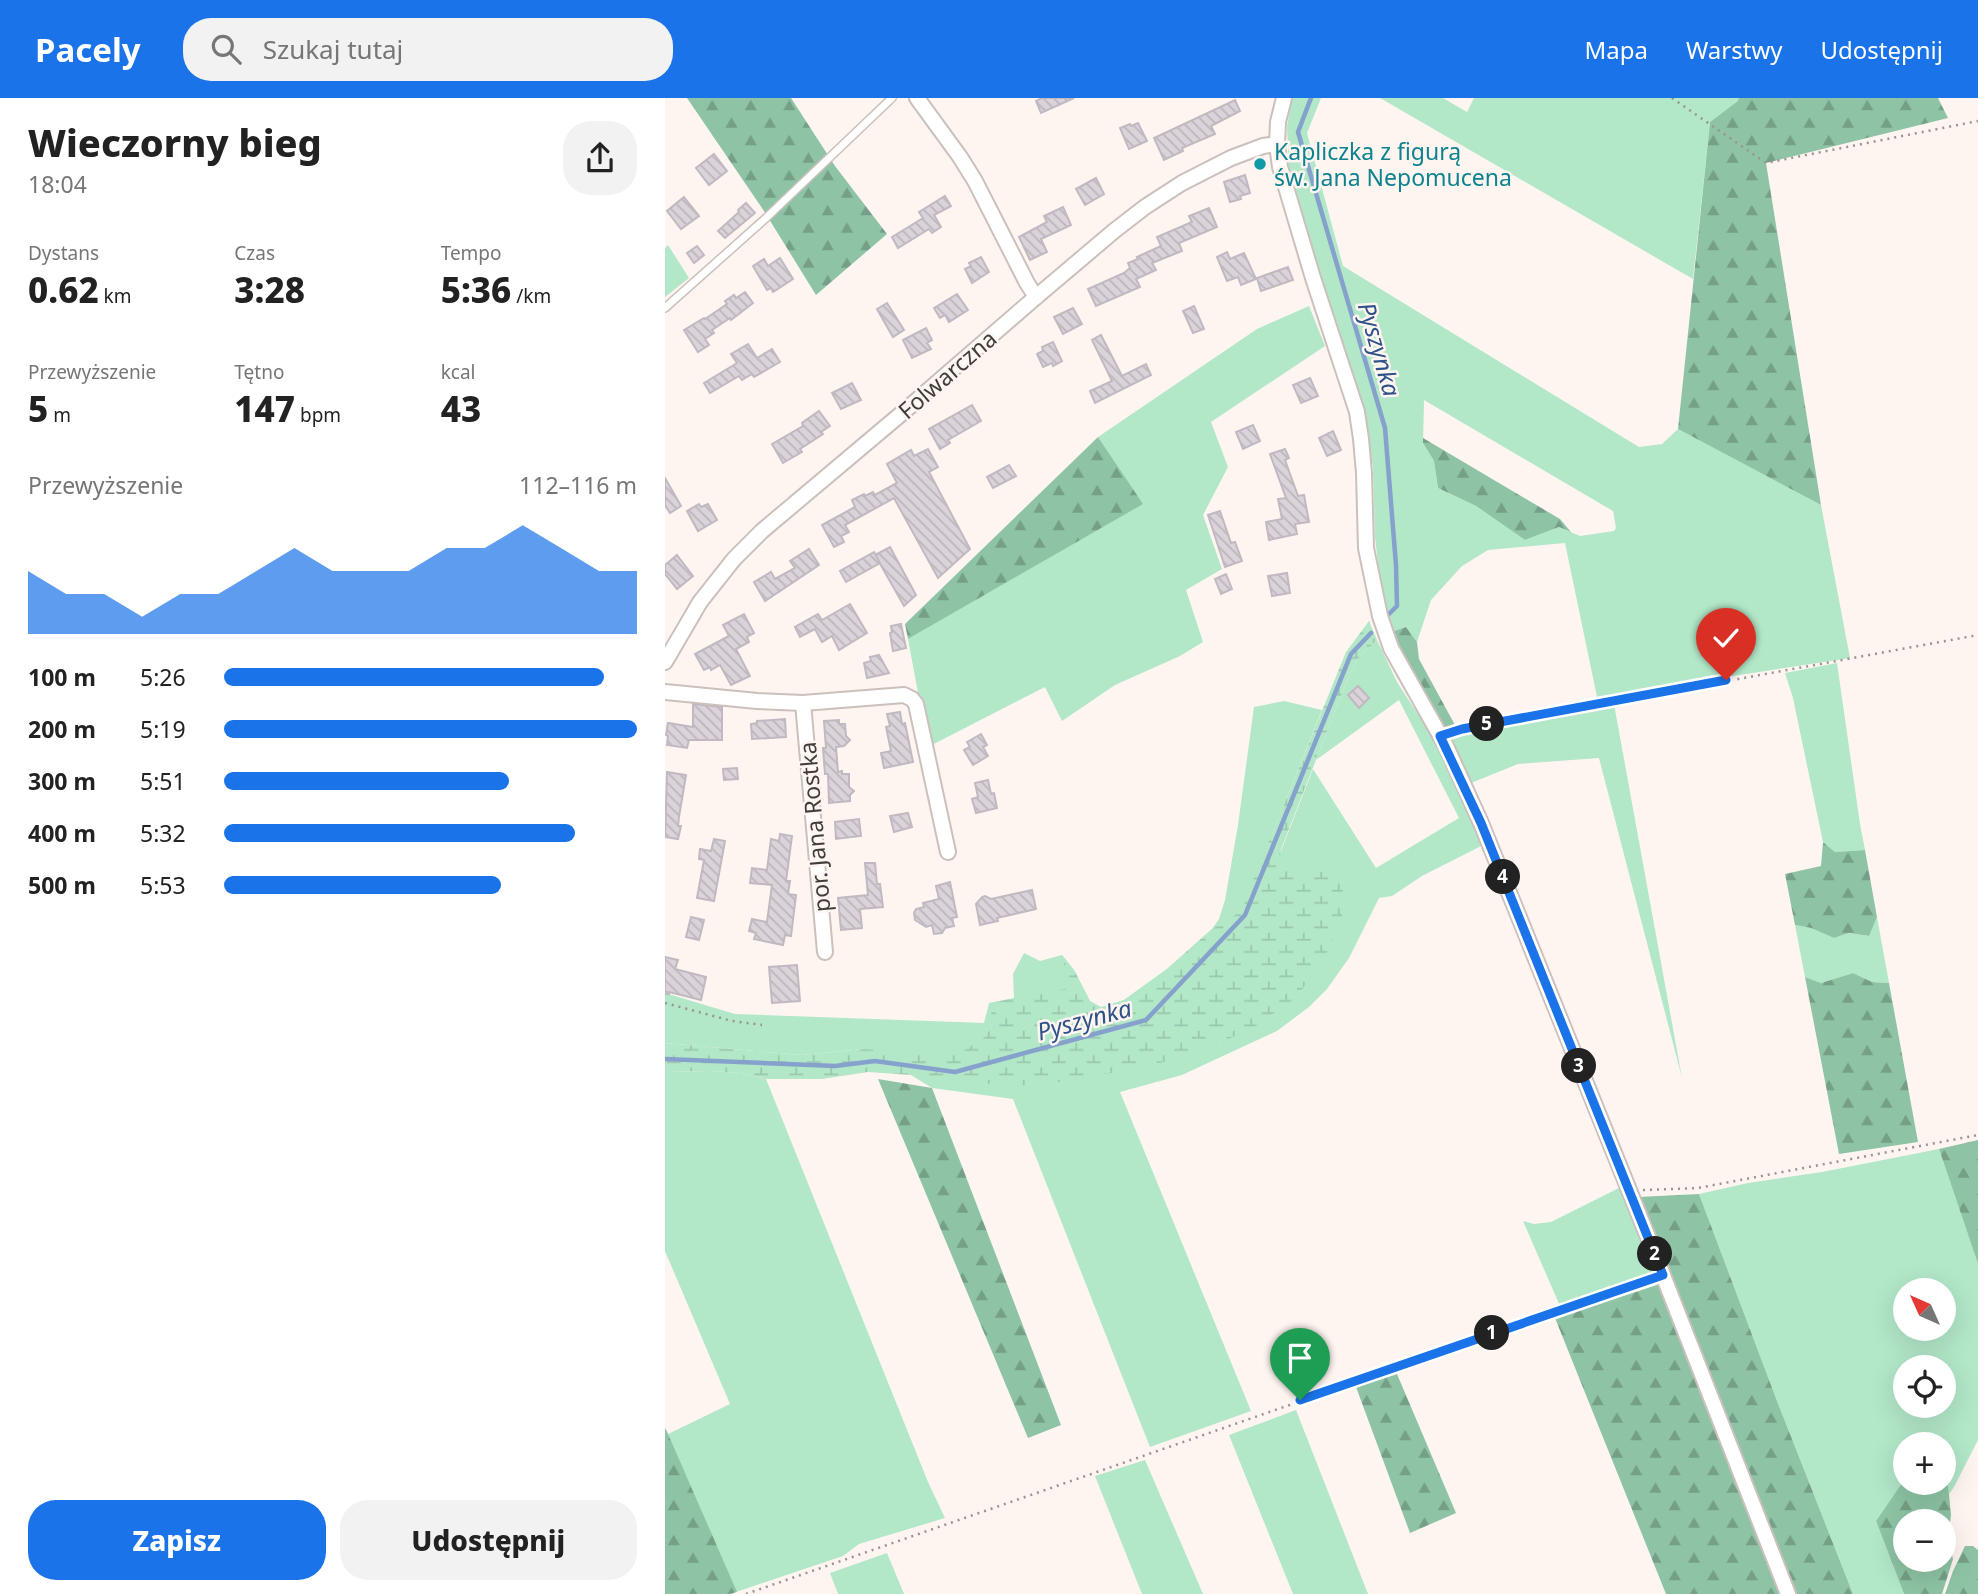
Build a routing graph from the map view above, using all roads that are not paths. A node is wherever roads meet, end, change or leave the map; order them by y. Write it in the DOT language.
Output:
graph roads {
  1 [pos="892,98"];
  2 [pos="917,98"];
  3 [pos="1283,98"];
  4 [pos="1277,144"];
  5 [pos="1036,297"];
  6 [pos="665,308"];
  7 [pos="665,662"];
  8 [pos="665,692"];
  9 [pos="803,703"];
  10 [pos="948,852"];
  11 [pos="825,952"];
  12 [pos="1788,1594"];
  1 -- 6 [label="lane"];
  2 -- 5 [label="street"];
  3 -- 4 [label="street"];
  4 -- 5 [label="street, Folwarczna"];
  4 -- 12 [label="street"];
  5 -- 7 [label="street, Folwarczna"];
  8 -- 9 [label="street"];
  9 -- 10 [label="street"];
  9 -- 11 [label="street, por. Jana Rostka"];
}
